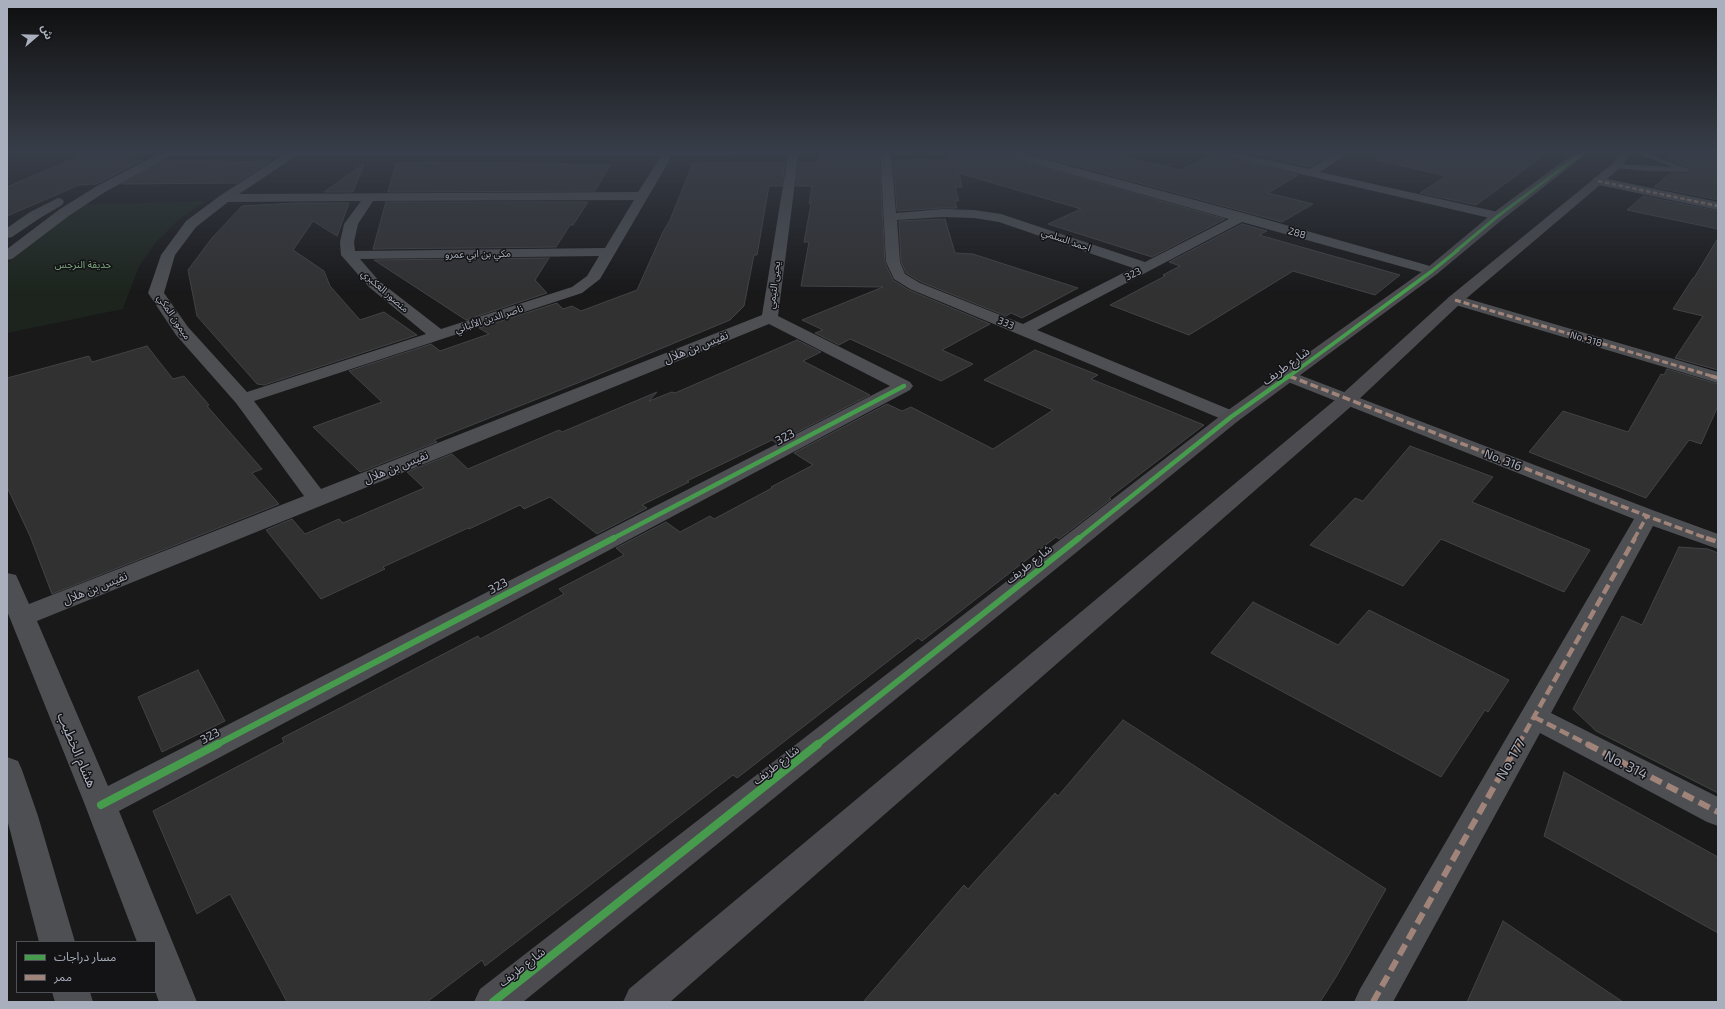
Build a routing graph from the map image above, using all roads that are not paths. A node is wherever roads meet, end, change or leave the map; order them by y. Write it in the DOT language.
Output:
graph roads {
  1 [pos="65,198"];
  2 [pos="87,198"];
  3 [pos="225,198"];
  4 [pos="369,198"];
  5 [pos="642,198"];
  6 [pos="787,198"];
  7 [pos="889,198"];
  8 [pos="1173,198"];
  9 [pos="1420,198"];
  10 [pos="1522,198"];
  11 [pos="1576,198"];
  12 [pos="1700,198"];
  13 [pos="1718,206"];
  14 [pos="1498,216"];
  15 [pos="890,217"];
  16 [pos="1242,217"];
  17 [pos="7,234"];
  18 [pos="608,252"];
  19 [pos="348,255"];
  20 [pos="7,256"];
  21 [pos="1146,267"];
  22 [pos="1432,271"];
  23 [pos="1455,300"];
  24 [pos="770,318"];
  25 [pos="1024,330"];
  26 [pos="438,335"];
  27 [pos="1289,376"];
  28 [pos="1718,378"];
  29 [pos="904,386"];
  30 [pos="242,399"];
  31 [pos="1348,399"];
  32 [pos="1231,417"];
  33 [pos="317,499"];
  34 [pos="1647,516"];
  35 [pos="1718,542"];
  36 [pos="7,581"];
  37 [pos="22,618"];
  38 [pos="1534,717"];
  39 [pos="7,770"];
  40 [pos="101,805"];
  41 [pos="1718,812"];
  42 [pos="14,820"];
  43 [pos="57,941"];
  44 [pos="154,941"];
  45 [pos="156,946"];
  46 [pos="178,1002"];
  47 [pos="493,1002"];
  48 [pos="642,1002"];
  49 [pos="1373,1002"];
  1 -- 17 [label="street"];
  2 -- 20 [label="street"];
  3 -- 30 [label="street, ميمون المكي"];
  4 -- 19 [label="street"];
  5 -- 18 [label="street, ناصر الدين الألباني"];
  6 -- 24 [label="street, يحيى التيمي"];
  7 -- 15 [label="street, 333"];
  8 -- 16 [label="street, 288"];
  9 -- 14 [label="street"];
  10 -- 14 [label="street, شارع طريف"];
  11 -- 23 [label="street"];
  12 -- 13 [label="street"];
  14 -- 22 [label="street, شارع طريف"];
  15 -- 21 [label="street, احمد السلمي"];
  15 -- 25 [label="street, 333"];
  16 -- 21 [label="street, 323"];
  16 -- 22 [label="street, 288"];
  18 -- 19 [label="street, مكي بن ابي عمرو"];
  18 -- 26 [label="street, ناصر الدين الألباني"];
  19 -- 26 [label="street, منصور العكبري"];
  21 -- 25 [label="street, 323"];
  22 -- 27 [label="street, شارع طريف"];
  23 -- 28 [label="street, No. 318"];
  23 -- 31 [label="street"];
  24 -- 29 [label="street, يحيى التيمي"];
  24 -- 33 [label="street, نفيس بن هلال"];
  25 -- 32 [label="street, 333"];
  26 -- 30 [label="street, ناصر الدين الألباني"];
  27 -- 31 [label="street, No. 316"];
  27 -- 32 [label="street, شارع طريف"];
  29 -- 40 [label="street, 323"];
  30 -- 33 [label="street, ميمون المكي"];
  31 -- 34 [label="street, No. 316"];
  31 -- 48 [label="street"];
  32 -- 47 [label="street, شارع طريف"];
  33 -- 37 [label="street, نفيس بن هلال"];
  34 -- 35 [label="street, No. 316"];
  34 -- 38 [label="street, No. 177"];
  36 -- 37 [label="street, هشام الخطيب"];
  37 -- 40 [label="street, هشام الخطيب"];
  38 -- 41 [label="street, No. 314"];
  38 -- 49 [label="street, No. 177"];
  39 -- 42 [label="street"];
  40 -- 44 [label="street, هشام الخطيب"];
  42 -- 43 [label="street"];
  45 -- 46 [label="street, هشام الخطيب"];
}
